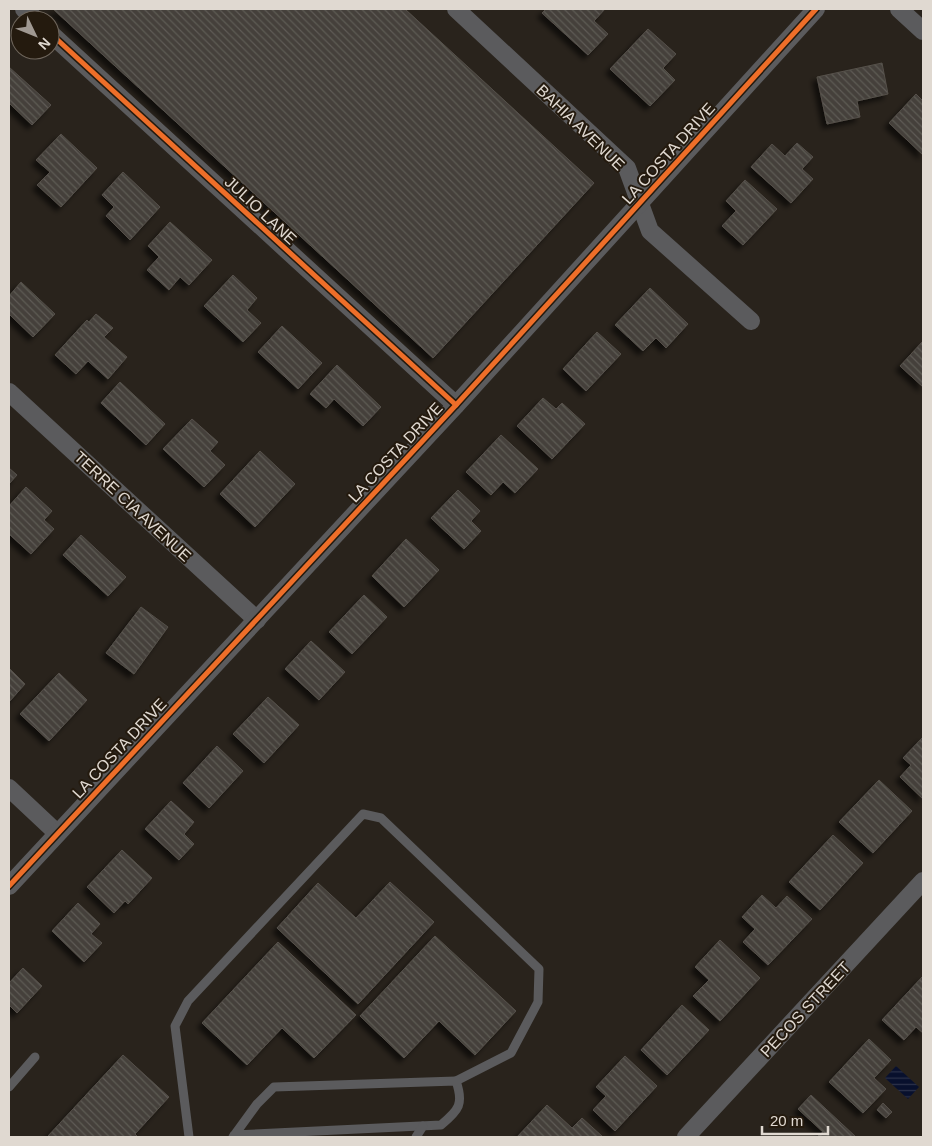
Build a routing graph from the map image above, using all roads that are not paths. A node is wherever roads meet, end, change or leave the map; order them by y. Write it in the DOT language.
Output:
graph roads {
  1 [pos="456,9"];
  2 [pos="816,9"];
  3 [pos="900,9"];
  4 [pos="923,31"];
  5 [pos="60,42"];
  6 [pos="640,202"];
  7 [pos="751,322"];
  8 [pos="9,392"];
  9 [pos="456,405"];
  10 [pos="257,620"];
  11 [pos="9,788"];
  12 [pos="57,833"];
  13 [pos="923,881"];
  14 [pos="9,886"];
  15 [pos="35,1057"];
  16 [pos="456,1081"];
  17 [pos="9,1087"];
  18 [pos="423,1126"];
  19 [pos="234,1136"];
  20 [pos="189,1137"];
  21 [pos="416,1137"];
  22 [pos="686,1137"];
  1 -- 6 [label="street, BAHIA AVENUE"];
  2 -- 6 [label="street, LA COSTA DRIVE"];
  3 -- 4 [label="street"];
  5 -- 9 [label="street, JULIO LANE"];
  6 -- 7 [label="street, BAHIA AVENUE"];
  6 -- 9 [label="street, LA COSTA DRIVE"];
  8 -- 10 [label="street, TERRE CIA AVENUE"];
  9 -- 10 [label="street, LA COSTA DRIVE"];
  10 -- 12 [label="street, LA COSTA DRIVE"];
  11 -- 12 [label="street"];
  12 -- 14 [label="street, LA COSTA DRIVE"];
  13 -- 22 [label="street, PECOS STREET"];
  15 -- 17 [label="lane"];
  16 -- 18 [label="lane"];
  16 -- 19 [label="lane"];
  16 -- 20 [label="lane"];
  18 -- 19 [label="lane"];
  18 -- 21 [label="lane"];
}
